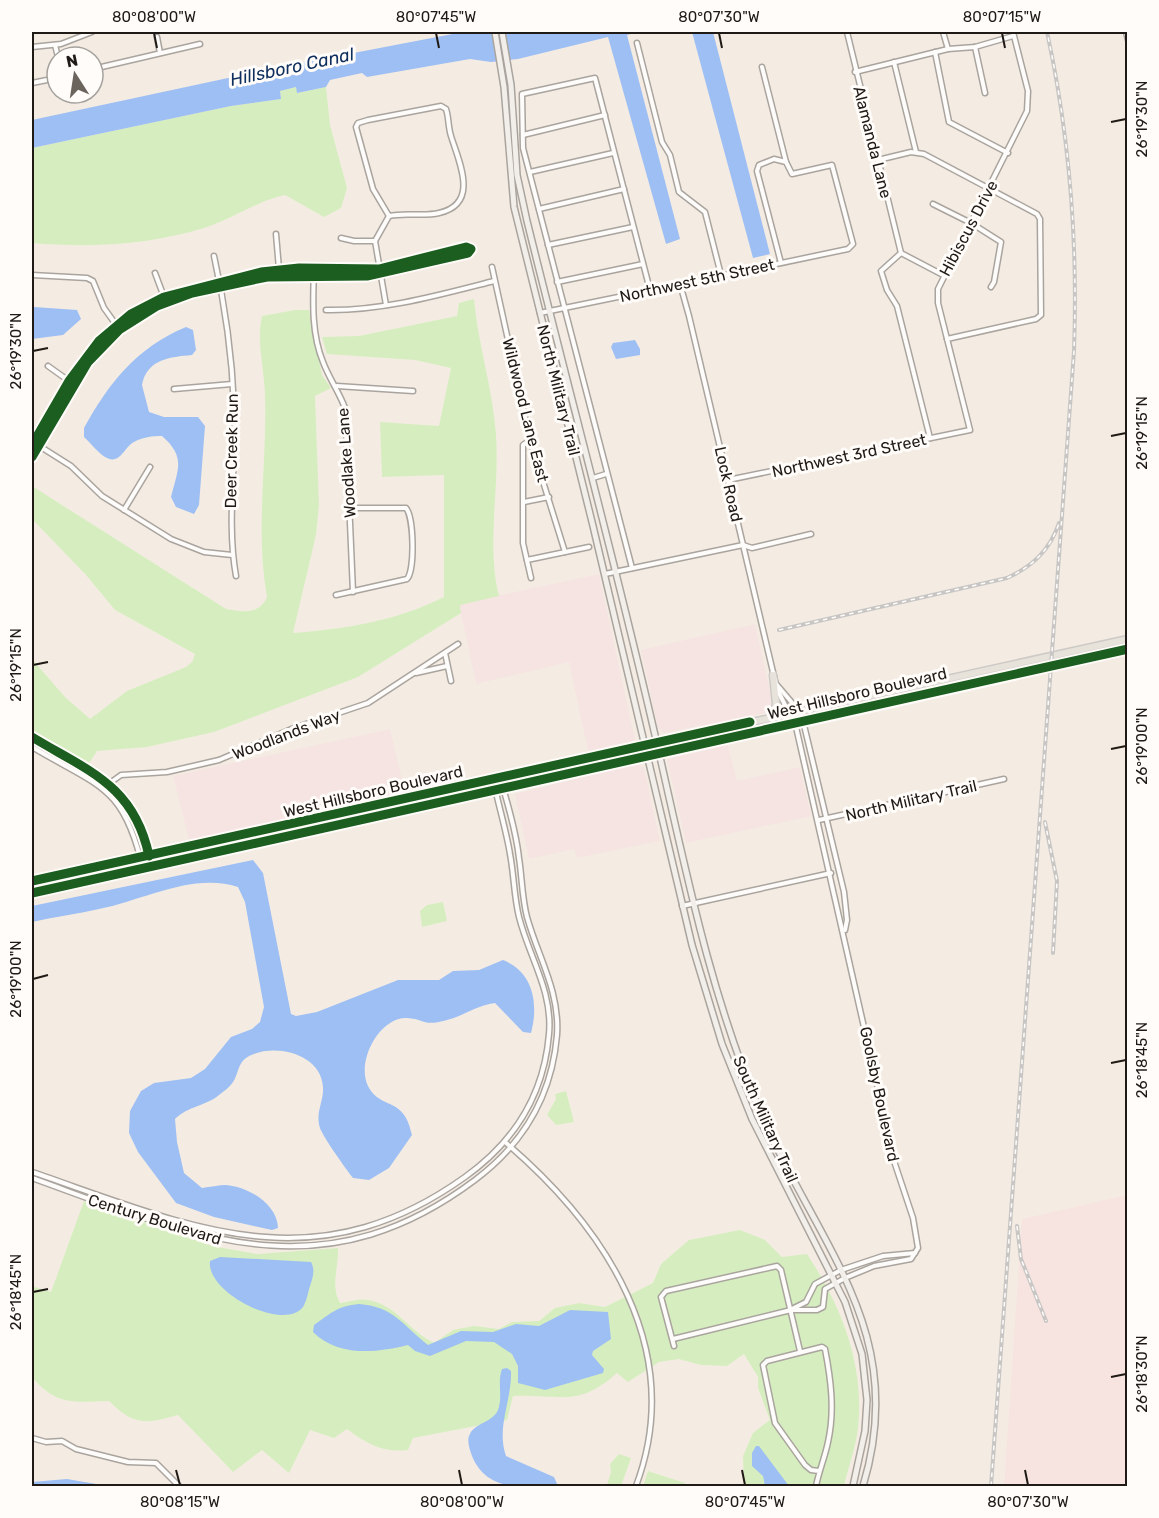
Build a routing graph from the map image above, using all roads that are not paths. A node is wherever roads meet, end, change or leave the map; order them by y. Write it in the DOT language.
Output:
graph roads {
  1 [pos="92,32"];
  2 [pos="495,32"];
  3 [pos="502,32"];
  4 [pos="847,32"];
  5 [pos="944,32"];
  6 [pos="1126,32"];
  7 [pos="1013,34"];
  8 [pos="157,37"];
  9 [pos="1128,40"];
  10 [pos="637,43"];
  11 [pos="200,44"];
  12 [pos="55,45"];
  13 [pos="975,47"];
  14 [pos="948,49"];
  15 [pos="935,52"];
  16 [pos="160,53"];
  17 [pos="894,63"];
  18 [pos="105,66"];
  19 [pos="762,67"];
  20 [pos="855,72"];
  21 [pos="985,93"];
  22 [pos="605,115"];
  23 [pos="523,135"];
  24 [pos="916,152"];
  25 [pos="613,153"];
  26 [pos="1008,153"];
  27 [pos="878,159"];
  28 [pos="786,162"];
  29 [pos="530,172"];
  30 [pos="990,188"];
  31 [pos="624,189"];
  32 [pos="933,204"];
  33 [pos="539,209"];
  34 [pos="389,216"];
  35 [pos="971,223"];
  36 [pos="633,226"];
  37 [pos="276,234"];
  38 [pos="341,238"];
  39 [pos="375,241"];
  40 [pos="548,245"];
  41 [pos="901,253"];
  42 [pos="213,256"];
  43 [pos="781,263"];
  44 [pos="643,264"];
  45 [pos="492,267"];
  46 [pos="279,269"];
  47 [pos="314,269"];
  48 [pos="380,271"];
  49 [pos="155,273"];
  50 [pos="32,275"];
  51 [pos="280,275"];
  52 [pos="314,275"];
  53 [pos="721,275"];
  54 [pos="943,275"];
  55 [pos="494,281"];
  56 [pos="557,282"];
  57 [pos="220,284"];
  58 [pos="676,286"];
  59 [pos="991,287"];
  60 [pos="650,290"];
  61 [pos="164,297"];
  62 [pos="166,302"];
  63 [pos="386,305"];
  64 [pos="565,308"];
  65 [pos="326,310"];
  66 [pos="550,311"];
  67 [pos="539,313"];
  68 [pos="118,328"];
  69 [pos="947,339"];
  70 [pos="48,366"];
  71 [pos="69,381"];
  72 [pos="74,384"];
  73 [pos="232,384"];
  74 [pos="337,386"];
  75 [pos="174,388"];
  76 [pos="413,391"];
  77 [pos="970,430"];
  78 [pos="930,438"];
  79 [pos="530,440"];
  80 [pos="32,444"];
  81 [pos="38,445"];
  82 [pos="32,457"];
  83 [pos="150,467"];
  84 [pos="606,474"];
  85 [pos="593,478"];
  86 [pos="728,480"];
  87 [pos="549,497"];
  88 [pos="524,502"];
  89 [pos="350,508"];
  90 [pos="124,510"];
  91 [pos="811,534"];
  92 [pos="743,544"];
  93 [pos="589,546"];
  94 [pos="565,552"];
  95 [pos="232,555"];
  96 [pos="527,560"];
  97 [pos="632,568"];
  98 [pos="616,571"];
  99 [pos="605,574"];
  100 [pos="236,576"];
  101 [pos="531,578"];
  102 [pos="353,592"];
  103 [pos="336,595"];
  104 [pos="1128,639"];
  105 [pos="458,644"];
  106 [pos="1128,650"];
  107 [pos="445,653"];
  108 [pos="447,666"];
  109 [pos="998,667"];
  110 [pos="413,674"];
  111 [pos="773,675"];
  112 [pos="451,681"];
  113 [pos="983,681"];
  114 [pos="777,685"];
  115 [pos="906,688"];
  116 [pos="893,700"];
  117 [pos="798,711"];
  118 [pos="790,713"];
  119 [pos="773,717"];
  120 [pos="803,721"];
  121 [pos="795,723"];
  122 [pos="32,737"];
  123 [pos="656,743"];
  124 [pos="645,745"];
  125 [pos="32,748"];
  126 [pos="658,754"];
  127 [pos="648,756"];
  128 [pos="497,778"];
  129 [pos="1004,779"];
  130 [pos="107,782"];
  131 [pos="103,788"];
  132 [pos="503,788"];
  133 [pos="496,790"];
  134 [pos="355,810"];
  135 [pos="342,813"];
  136 [pos="828,818"];
  137 [pos="819,820"];
  138 [pos="348,823"];
  139 [pos="330,827"];
  140 [pos="149,856"];
  141 [pos="140,858"];
  142 [pos="151,867"];
  143 [pos="143,869"];
  144 [pos="831,873"];
  145 [pos="32,881"];
  146 [pos="32,893"];
  147 [pos="693,904"];
  148 [pos="682,906"];
  149 [pos="844,934"];
  150 [pos="505,1142"];
  151 [pos="511,1148"];
  152 [pos="32,1172"];
  153 [pos="32,1178"];
  154 [pos="916,1253"];
  155 [pos="841,1270"];
  156 [pos="831,1275"];
  157 [pos="845,1278"];
  158 [pos="835,1283"];
  159 [pos="806,1302"];
  160 [pos="791,1310"];
  161 [pos="810,1310"];
  162 [pos="673,1339"];
  163 [pos="674,1346"];
  164 [pos="800,1351"];
  165 [pos="32,1438"];
  166 [pos="819,1471"];
  167 [pos="179,1486"];
  168 [pos="636,1486"];
  169 [pos="816,1486"];
  170 [pos="853,1486"];
  171 [pos="863,1486"];
  1 -- 12 [label="street"];
  2 -- 67 [label="street, North Military Trail"];
  3 -- 66 [label="street, North Military Trail"];
  4 -- 20 [label="street, Alamanda Lane"];
  5 -- 14 [label="street"];
  6 -- 9 [label="street"];
  7 -- 13 [label="street"];
  7 -- 26 [label="street, Hibiscus Drive"];
  8 -- 16 [label="street"];
  10 -- 53 [label="street"];
  11 -- 16 [label="street"];
  13 -- 14 [label="street"];
  13 -- 21 [label="street"];
  14 -- 15 [label="street"];
  15 -- 17 [label="street"];
  15 -- 26 [label="street"];
  16 -- 18 [label="street"];
  17 -- 20 [label="street"];
  17 -- 24 [label="street"];
  19 -- 28 [label="street"];
  20 -- 27 [label="street, Alamanda Lane"];
  22 -- 23 [label="street"];
  22 -- 23 [label="street, North Military Trail"];
  22 -- 25 [label="street"];
  23 -- 29 [label="street, North Military Trail"];
  24 -- 27 [label="street"];
  24 -- 30 [label="street"];
  25 -- 29 [label="street"];
  25 -- 31 [label="street"];
  26 -- 30 [label="street, Hibiscus Drive"];
  27 -- 41 [label="street, Alamanda Lane"];
  28 -- 43 [label="street"];
  28 -- 43 [label="street, Northwest 5th Street"];
  29 -- 33 [label="street, North Military Trail"];
  30 -- 35 [label="street, Hibiscus Drive"];
  30 -- 69 [label="street"];
  31 -- 33 [label="street"];
  31 -- 36 [label="street"];
  32 -- 35 [label="street"];
  33 -- 40 [label="street, North Military Trail"];
  34 -- 34 [label="street"];
  34 -- 39 [label="street"];
  35 -- 54 [label="street, Hibiscus Drive"];
  35 -- 59 [label="street"];
  36 -- 40 [label="street"];
  36 -- 44 [label="street"];
  37 -- 46 [label="street"];
  38 -- 39 [label="street"];
  39 -- 48 [label="street"];
  40 -- 56 [label="street, North Military Trail"];
  41 -- 54 [label="street"];
  41 -- 78 [label="street"];
  42 -- 57 [label="street, Deer Creek Run"];
  43 -- 53 [label="street, Northwest 5th Street"];
  44 -- 56 [label="street"];
  44 -- 60 [label="street"];
  45 -- 55 [label="street, Wildwood Lane East"];
  46 -- 47 [label="street"];
  46 -- 51 [label="street"];
  46 -- 57 [label="street"];
  47 -- 48 [label="street"];
  47 -- 52 [label="street, Woodlake Lane"];
  48 -- 48 [label="street"];
  48 -- 52 [label="street"];
  48 -- 63 [label="street"];
  49 -- 61 [label="street"];
  50 -- 68 [label="street"];
  51 -- 52 [label="street"];
  51 -- 57 [label="street"];
  52 -- 74 [label="street, Woodlake Lane"];
  53 -- 58 [label="street, Northwest 5th Street"];
  54 -- 69 [label="street, Hibiscus Drive"];
  55 -- 63 [label="street"];
  55 -- 79 [label="street, Wildwood Lane East"];
  56 -- 64 [label="street, North Military Trail"];
  57 -- 61 [label="street"];
  57 -- 62 [label="street"];
  57 -- 73 [label="street, Deer Creek Run"];
  58 -- 60 [label="street, Northwest 5th Street"];
  58 -- 86 [label="street, Lock Road"];
  60 -- 64 [label="street, Northwest 5th Street"];
  61 -- 62 [label="street"];
  61 -- 68 [label="street"];
  62 -- 68 [label="street"];
  63 -- 65 [label="street"];
  64 -- 66 [label="street, Northwest 5th Street"];
  64 -- 84 [label="street, North Military Trail"];
  66 -- 67 [label="street, Northwest 5th Street"];
  66 -- 85 [label="street, North Military Trail"];
  67 -- 99 [label="street, North Military Trail"];
  68 -- 71 [label="street"];
  68 -- 72 [label="street"];
  69 -- 77 [label="street, Hibiscus Drive"];
  70 -- 71 [label="street"];
  71 -- 72 [label="street"];
  71 -- 80 [label="street"];
  72 -- 81 [label="street"];
  73 -- 75 [label="street"];
  73 -- 95 [label="street, Deer Creek Run"];
  74 -- 76 [label="street"];
  74 -- 89 [label="street, Woodlake Lane"];
  77 -- 78 [label="street, Northwest 3rd Street"];
  78 -- 86 [label="street, Northwest 3rd Street"];
  79 -- 87 [label="street, Wildwood Lane East"];
  79 -- 88 [label="street"];
  80 -- 81 [label="street"];
  81 -- 82 [label="street"];
  81 -- 90 [label="street"];
  83 -- 90 [label="street"];
  84 -- 85 [label="street"];
  84 -- 97 [label="street, North Military Trail"];
  85 -- 98 [label="street, North Military Trail"];
  86 -- 92 [label="street, Lock Road"];
  87 -- 88 [label="street"];
  87 -- 94 [label="street, Wildwood Lane East"];
  88 -- 96 [label="street"];
  89 -- 102 [label="street, Woodlake Lane"];
  89 -- 102 [label="street"];
  90 -- 95 [label="street"];
  91 -- 92 [label="street"];
  92 -- 97 [label="street"];
  92 -- 111 [label="street, Lock Road"];
  93 -- 94 [label="street"];
  94 -- 96 [label="street"];
  95 -- 100 [label="street, Deer Creek Run"];
  96 -- 101 [label="street"];
  97 -- 98 [label="street"];
  98 -- 99 [label="street"];
  98 -- 123 [label="street, North Military Trail"];
  99 -- 124 [label="street, North Military Trail"];
  102 -- 103 [label="street"];
  104 -- 109 [label="main road, West Hillsboro Boulevard"];
  105 -- 107 [label="street, Woodlands Way"];
  106 -- 113 [label="main road, West Hillsboro Boulevard"];
  107 -- 108 [label="street"];
  107 -- 110 [label="street, Woodlands Way"];
  108 -- 110 [label="street"];
  108 -- 112 [label="street"];
  109 -- 113 [label="main road"];
  109 -- 115 [label="main road, West Hillsboro Boulevard"];
  110 -- 130 [label="street, Woodlands Way"];
  111 -- 114 [label="street, Lock Road"];
  111 -- 119 [label="main road"];
  113 -- 116 [label="main road, West Hillsboro Boulevard"];
  114 -- 117 [label="street, Lock Road"];
  114 -- 118 [label="street, Lock Road"];
  115 -- 116 [label="main road"];
  115 -- 117 [label="main road, West Hillsboro Boulevard"];
  116 -- 120 [label="main road, West Hillsboro Boulevard"];
  117 -- 118 [label="main road, West Hillsboro Boulevard"];
  117 -- 120 [label="street, Lock Road"];
  118 -- 119 [label="main road, West Hillsboro Boulevard"];
  118 -- 121 [label="street"];
  119 -- 123 [label="main road, West Hillsboro Boulevard"];
  120 -- 121 [label="main road, West Hillsboro Boulevard"];
  120 -- 136 [label="street, Goolsby Boulevard"];
  121 -- 126 [label="main road, West Hillsboro Boulevard"];
  121 -- 137 [label="street, Goolsby Boulevard"];
  122 -- 130 [label="street"];
  123 -- 124 [label="main road, West Hillsboro Boulevard"];
  123 -- 126 [label="street, South Military Trail"];
  124 -- 127 [label="street, South Military Trail"];
  124 -- 128 [label="main road, West Hillsboro Boulevard"];
  125 -- 131 [label="street"];
  126 -- 127 [label="main road, West Hillsboro Boulevard"];
  126 -- 147 [label="street, South Military Trail"];
  127 -- 132 [label="main road, West Hillsboro Boulevard"];
  127 -- 148 [label="street, South Military Trail"];
  128 -- 132 [label="street, Century Boulevard"];
  128 -- 133 [label="street, Century Boulevard"];
  128 -- 134 [label="main road, West Hillsboro Boulevard"];
  129 -- 136 [label="street, North Military Trail"];
  130 -- 131 [label="street"];
  130 -- 140 [label="street"];
  131 -- 141 [label="street"];
  132 -- 133 [label="main road, West Hillsboro Boulevard"];
  132 -- 151 [label="street, Century Boulevard"];
  133 -- 138 [label="main road, West Hillsboro Boulevard"];
  133 -- 150 [label="street, Century Boulevard"];
  134 -- 135 [label="main road, West Hillsboro Boulevard"];
  134 -- 138 [label="main road"];
  135 -- 139 [label="main road"];
  135 -- 140 [label="main road, West Hillsboro Boulevard"];
  136 -- 137 [label="street, North Military Trail"];
  136 -- 149 [label="street, Goolsby Boulevard"];
  137 -- 144 [label="street, Goolsby Boulevard"];
  138 -- 139 [label="main road, West Hillsboro Boulevard"];
  139 -- 142 [label="main road, West Hillsboro Boulevard"];
  140 -- 141 [label="main road, West Hillsboro Boulevard"];
  140 -- 142 [label="street"];
  141 -- 143 [label="street"];
  141 -- 145 [label="main road, West Hillsboro Boulevard"];
  142 -- 143 [label="main road, West Hillsboro Boulevard"];
  143 -- 146 [label="main road, West Hillsboro Boulevard"];
  144 -- 147 [label="street"];
  144 -- 149 [label="street, Goolsby Boulevard"];
  147 -- 148 [label="street"];
  147 -- 155 [label="street, South Military Trail"];
  148 -- 156 [label="street, South Military Trail"];
  149 -- 154 [label="street, Goolsby Boulevard"];
  150 -- 151 [label="street"];
  150 -- 152 [label="street, Century Boulevard"];
  151 -- 153 [label="street, Century Boulevard"];
  151 -- 168 [label="street"];
  154 -- 155 [label="street"];
  154 -- 157 [label="street"];
  155 -- 156 [label="street"];
  155 -- 157 [label="street, South Military Trail"];
  156 -- 158 [label="street, South Military Trail"];
  156 -- 159 [label="street"];
  157 -- 158 [label="street"];
  157 -- 171 [label="street, South Military Trail"];
  158 -- 161 [label="street"];
  158 -- 170 [label="street, South Military Trail"];
  159 -- 160 [label="street"];
  159 -- 161 [label="street"];
  160 -- 161 [label="street"];
  160 -- 162 [label="street"];
  160 -- 162 [label="street"];
  160 -- 164 [label="street"];
  162 -- 163 [label="street"];
  164 -- 166 [label="street"];
  164 -- 166 [label="street"];
  165 -- 167 [label="street"];
  166 -- 169 [label="street"];
}
